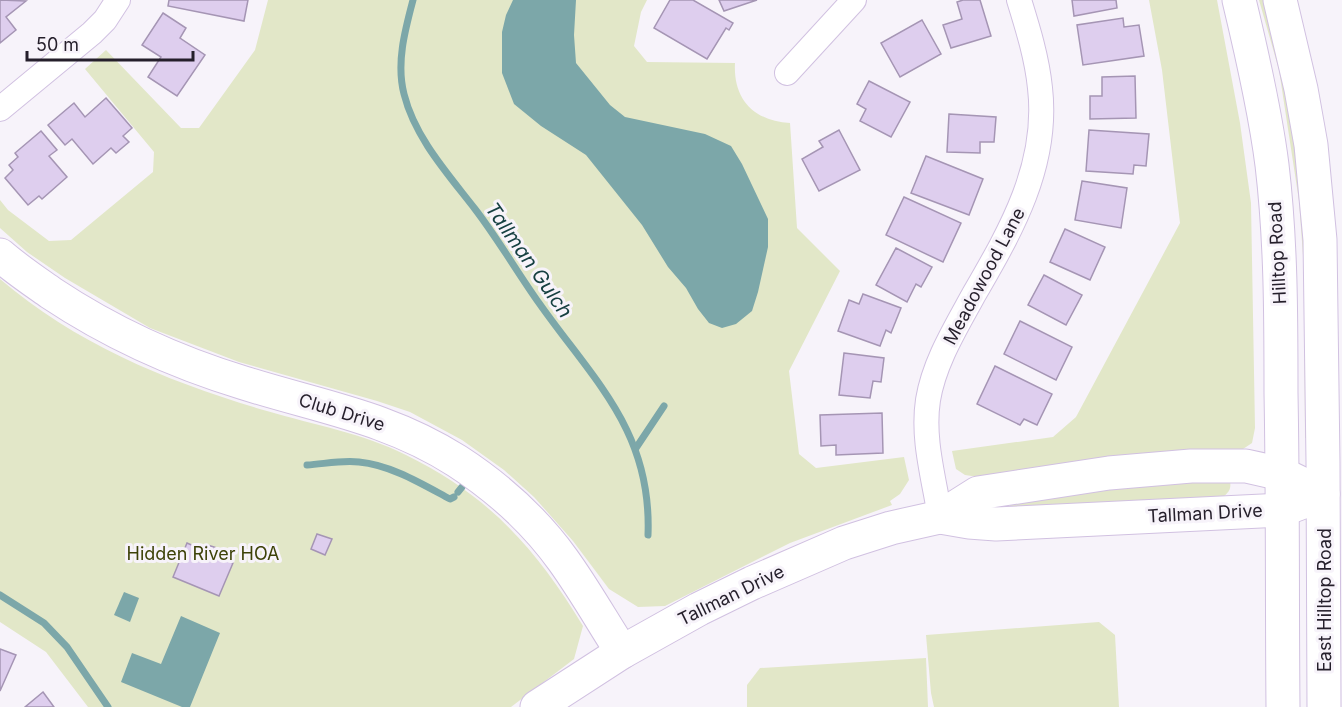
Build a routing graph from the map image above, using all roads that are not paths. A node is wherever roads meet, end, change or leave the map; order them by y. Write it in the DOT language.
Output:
graph roads {
  1 [pos="118,0"];
  2 [pos="854,0"];
  3 [pos="1019,0"];
  4 [pos="1239,0"];
  5 [pos="1281,0"];
  6 [pos="787,73"];
  7 [pos="0,109"];
  8 [pos="0,255"];
  9 [pos="1282,474"];
  10 [pos="1333,494"];
  11 [pos="1282,510"];
  12 [pos="940,517"];
  13 [pos="622,652"];
  14 [pos="537,707"];
  15 [pos="1282,707"];
  16 [pos="1324,707"];
  1 -- 7 [label="street"];
  2 -- 6 [label="street"];
  3 -- 12 [label="street, Meadowood Lane"];
  4 -- 9 [label="street, Hilltop Road"];
  5 -- 10 [label="street"];
  8 -- 13 [label="street, Club Drive"];
  9 -- 10 [label="street, Tallman Drive"];
  9 -- 11 [label="street, Hilltop Road"];
  9 -- 12 [label="street, Tallman Drive"];
  10 -- 11 [label="street, Tallman Drive"];
  10 -- 16 [label="street, East Hilltop Road"];
  11 -- 12 [label="street, Tallman Drive"];
  11 -- 15 [label="street"];
  12 -- 13 [label="street, Tallman Drive"];
  13 -- 14 [label="street, Tallman Drive"];
}
